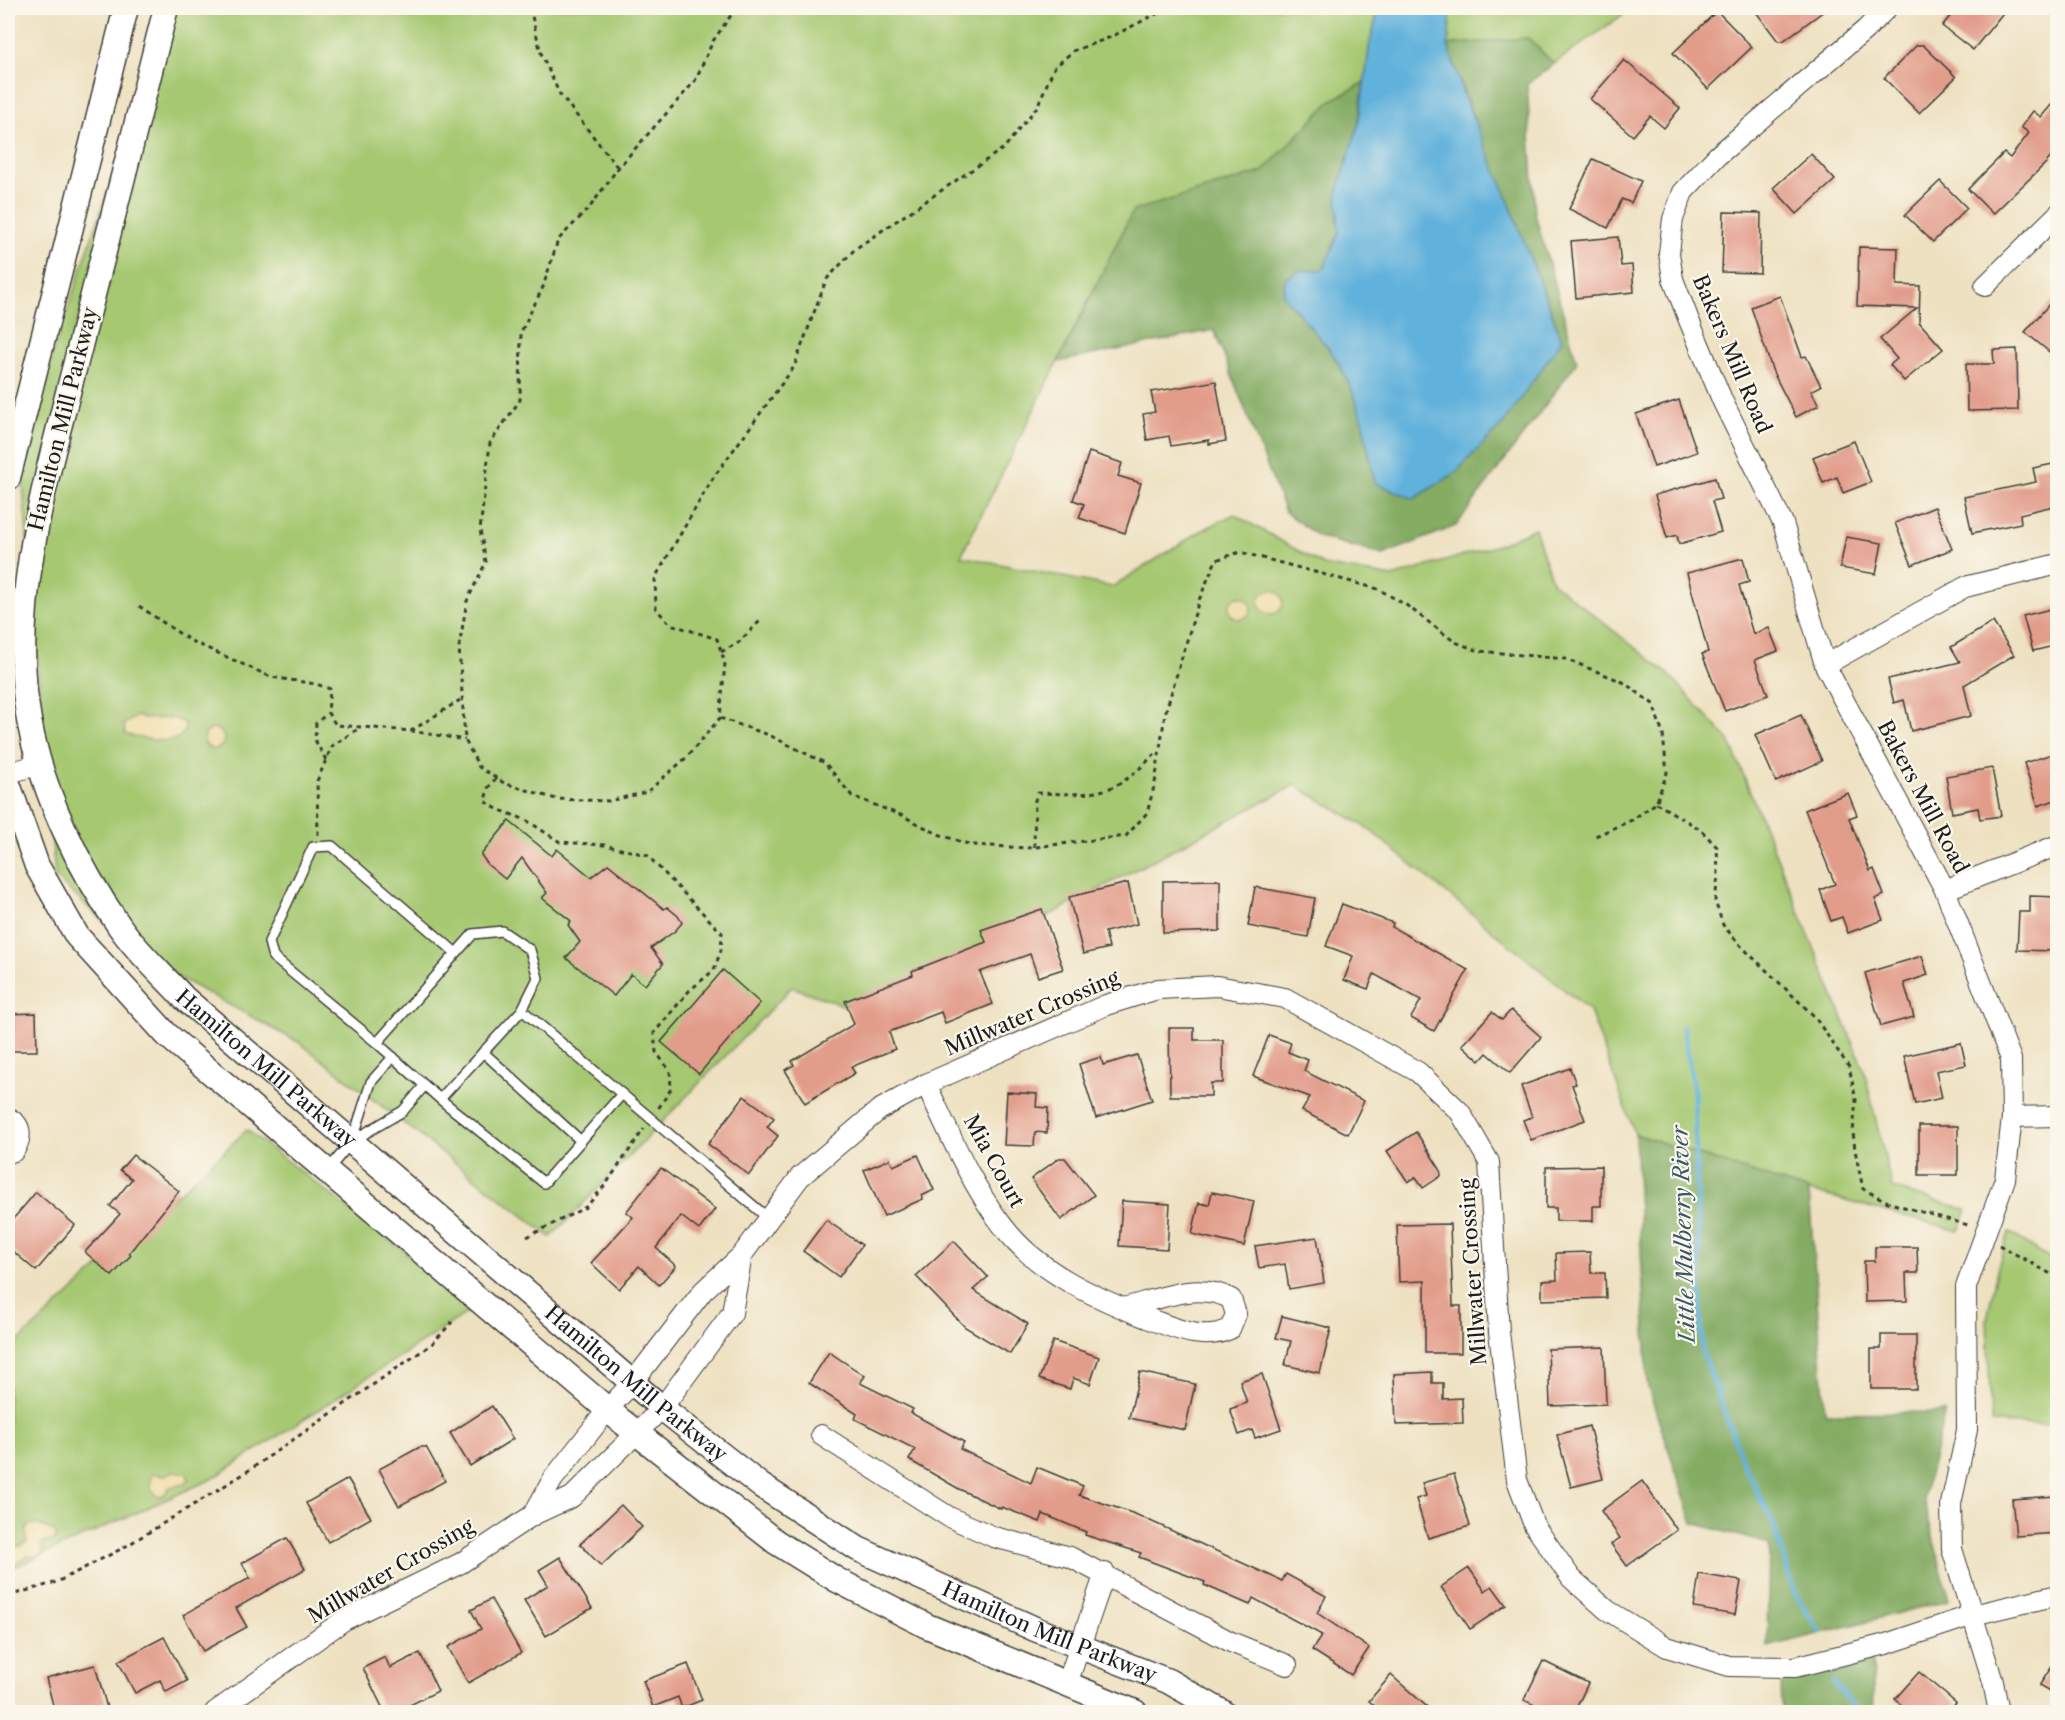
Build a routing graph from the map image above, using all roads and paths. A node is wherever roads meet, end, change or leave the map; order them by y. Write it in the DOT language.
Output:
graph roads {
  1 [pos="126,8"];
  2 [pos="166,8"];
  3 [pos="530,8"];
  4 [pos="736,8"];
  5 [pos="1168,8"];
  6 [pos="1887,8"];
  7 [pos="618,168"];
  8 [pos="2058,213"];
  9 [pos="1985,286"];
  10 [pos="8,478"];
  11 [pos="2058,564"];
  12 [pos="140,606"];
  13 [pos="761,620"];
  14 [pos="722,652"];
  15 [pos="1825,665"];
  16 [pos="460,700"];
  17 [pos="328,713"];
  18 [pos="720,718"];
  19 [pos="360,729"];
  20 [pos="411,731"];
  21 [pos="465,740"];
  22 [pos="1160,748"];
  23 [pos="326,761"];
  24 [pos="41,764"];
  25 [pos="8,773"];
  26 [pos="496,778"];
  27 [pos="8,784"];
  28 [pos="1656,803"];
  29 [pos="1593,837"];
  30 [pos="2058,845"];
  31 [pos="319,847"];
  32 [pos="1034,847"];
  33 [pos="1945,890"];
  34 [pos="456,953"];
  35 [pos="522,1010"];
  36 [pos="377,1043"];
  37 [pos="483,1052"];
  38 [pos="393,1057"];
  39 [pos="926,1084"];
  40 [pos="424,1086"];
  41 [pos="622,1094"];
  42 [pos="441,1099"];
  43 [pos="660,1107"];
  44 [pos="2012,1116"];
  45 [pos="2058,1116"];
  46 [pos="8,1118"];
  47 [pos="644,1129"];
  48 [pos="352,1141"];
  49 [pos="581,1141"];
  50 [pos="8,1153"];
  51 [pos="327,1170"];
  52 [pos="769,1219"];
  53 [pos="1962,1222"];
  54 [pos="527,1237"];
  55 [pos="2010,1251"];
  56 [pos="742,1256"];
  57 [pos="2058,1278"];
  58 [pos="1124,1308"];
  59 [pos="452,1322"];
  60 [pos="633,1382"];
  61 [pos="663,1408"];
  62 [pos="608,1409"];
  63 [pos="638,1434"];
  64 [pos="821,1435"];
  65 [pos="533,1515"];
  66 [pos="1105,1573"];
  67 [pos="2058,1595"];
  68 [pos="8,1596"];
  69 [pos="1972,1615"];
  70 [pos="1082,1647"];
  71 [pos="1287,1665"];
  72 [pos="1067,1684"];
  73 [pos="215,1713"];
  74 [pos="1135,1713"];
  75 [pos="1222,1713"];
  76 [pos="2000,1713"];
  1 -- 10 [label="street, Hamilton Mill Parkway"];
  2 -- 24 [label="street, Hamilton Mill Parkway"];
  3 -- 7 [label="path"];
  4 -- 7 [label="path"];
  5 -- 14 [label="path"];
  6 -- 15 [label="street, Bakers Mill Road"];
  7 -- 16 [label="path"];
  8 -- 9 [label="street"];
  11 -- 15 [label="street"];
  12 -- 17 [label="path"];
  13 -- 14 [label="path"];
  14 -- 18 [label="path"];
  15 -- 33 [label="street, Bakers Mill Road"];
  16 -- 20 [label="path"];
  16 -- 21 [label="path"];
  17 -- 19 [label="path"];
  17 -- 23 [label="path"];
  18 -- 26 [label="path"];
  18 -- 32 [label="path"];
  19 -- 20 [label="path"];
  19 -- 23 [label="path"];
  20 -- 21 [label="path"];
  21 -- 26 [label="path"];
  22 -- 28 [label="path"];
  22 -- 32 [label="path"];
  22 -- 32 [label="path"];
  23 -- 31 [label="path"];
  24 -- 25 [label="street"];
  24 -- 48 [label="street, Hamilton Mill Parkway"];
  26 -- 43 [label="path"];
  27 -- 51 [label="street, Hamilton Mill Parkway"];
  28 -- 29 [label="path"];
  28 -- 53 [label="path"];
  30 -- 33 [label="street"];
  31 -- 34 [label="lane"];
  31 -- 36 [label="lane"];
  33 -- 44 [label="street, Bakers Mill Road"];
  34 -- 35 [label="lane"];
  34 -- 36 [label="lane"];
  35 -- 37 [label="lane"];
  35 -- 41 [label="lane"];
  36 -- 38 [label="lane"];
  37 -- 42 [label="lane"];
  37 -- 49 [label="lane"];
  38 -- 40 [label="lane"];
  38 -- 48 [label="lane"];
  39 -- 52 [label="street, Millwater Crossing"];
  39 -- 58 [label="street, Mia Court"];
  39 -- 69 [label="street, Millwater Crossing"];
  40 -- 42 [label="lane"];
  40 -- 48 [label="lane"];
  41 -- 49 [label="lane"];
  41 -- 52 [label="lane"];
  42 -- 49 [label="lane"];
  44 -- 45 [label="street"];
  44 -- 69 [label="street, Bakers Mill Road"];
  46 -- 50 [label="street"];
  47 -- 54 [label="path"];
  48 -- 51 [label="lane"];
  48 -- 60 [label="street, Hamilton Mill Parkway"];
  51 -- 62 [label="street, Hamilton Mill Parkway"];
  52 -- 56 [label="street, Millwater Crossing"];
  55 -- 57 [label="path"];
  56 -- 60 [label="street, Millwater Crossing"];
  56 -- 61 [label="street, Millwater Crossing"];
  58 -- 58 [label="street, Mia Court"];
  59 -- 68 [label="path"];
  60 -- 61 [label="street, Hamilton Mill Parkway"];
  60 -- 62 [label="street, Millwater Crossing"];
  61 -- 63 [label="street, Millwater Crossing"];
  61 -- 70 [label="street, Hamilton Mill Parkway"];
  62 -- 63 [label="street, Hamilton Mill Parkway"];
  62 -- 65 [label="street, Millwater Crossing"];
  63 -- 65 [label="street, Millwater Crossing"];
  63 -- 72 [label="street, Hamilton Mill Parkway"];
  64 -- 66 [label="street"];
  65 -- 73 [label="street, Millwater Crossing"];
  66 -- 70 [label="street"];
  66 -- 71 [label="street"];
  67 -- 69 [label="street, Millwater Crossing"];
  69 -- 76 [label="street, Bakers Mill Road"];
  70 -- 72 [label="street"];
  70 -- 75 [label="street, Hamilton Mill Parkway"];
  72 -- 74 [label="street, Hamilton Mill Parkway"];
}
